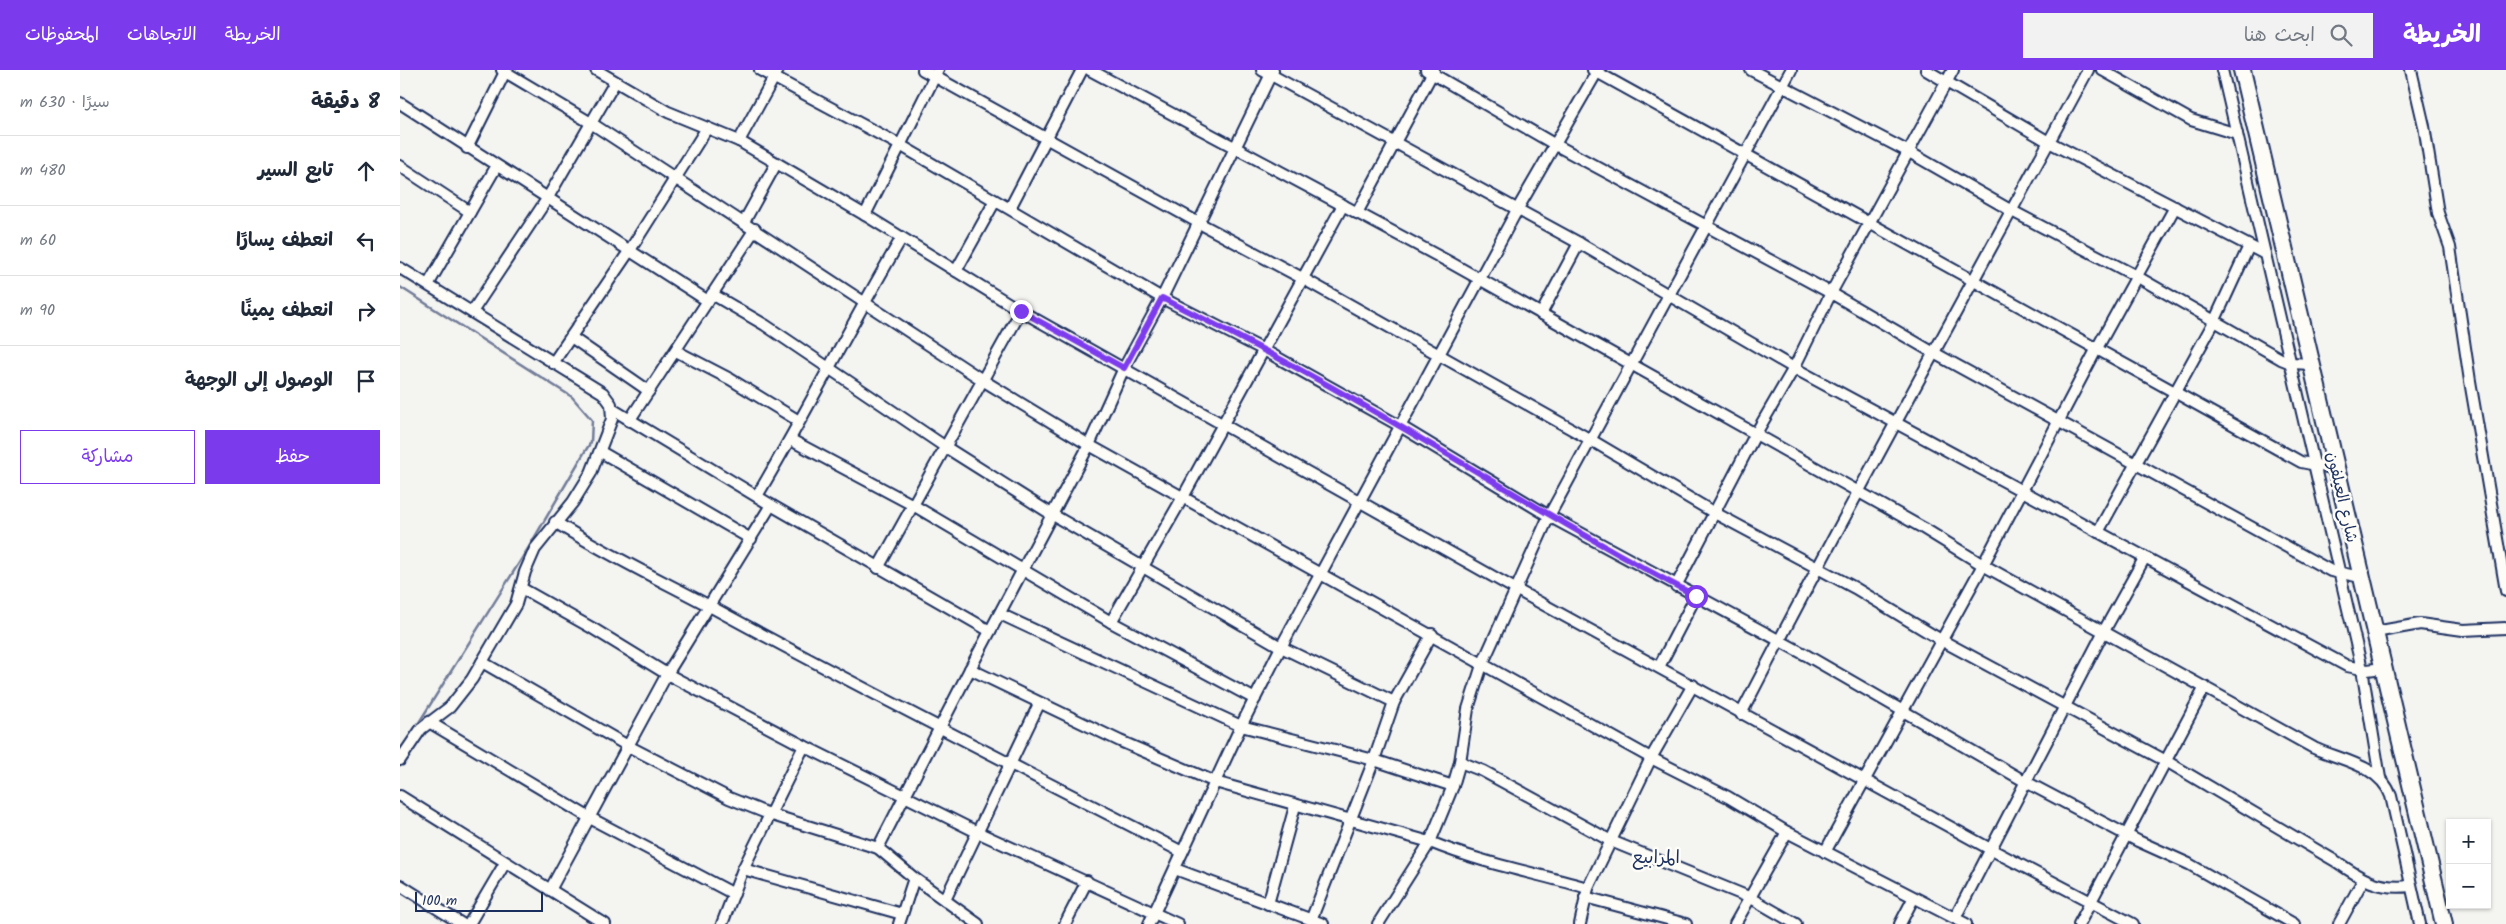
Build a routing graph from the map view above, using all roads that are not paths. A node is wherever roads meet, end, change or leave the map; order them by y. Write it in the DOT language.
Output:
graph roads {
  1 [pos="596,70"];
  2 [pos="760,70"];
  3 [pos="923,70"];
  4 [pos="1082,70"];
  5 [pos="1090,70"];
  6 [pos="1751,70"];
  7 [pos="1791,70"];
  8 [pos="1926,70"];
  9 [pos="1953,70"];
  10 [pos="2088,70"];
  11 [pos="2102,70"];
  12 [pos="2222,70"];
  13 [pos="2242,70"];
  14 [pos="2411,70"];
  15 [pos="504,71"];
  16 [pos="1431,71"];
  17 [pos="1596,71"];
  18 [pos="1269,72"];
  19 [pos="937,73"];
  20 [pos="776,74"];
  21 [pos="612,77"];
  22 [pos="1947,81"];
  23 [pos="1782,87"];
  24 [pos="400,103"];
  25 [pos="590,122"];
  26 [pos="708,128"];
  27 [pos="2237,134"];
  28 [pos="1047,138"];
  29 [pos="739,141"];
  30 [pos="2049,142"];
  31 [pos="1395,143"];
  32 [pos="1554,144"];
  33 [pos="900,145"];
  34 [pos="1236,147"];
  35 [pos="467,148"];
  36 [pos="1910,152"];
  37 [pos="1744,154"];
  38 [pos="776,164"];
  39 [pos="400,166"];
  40 [pos="496,167"];
  41 [pos="675,179"];
  42 [pos="547,199"];
  43 [pos="995,201"];
  44 [pos="1343,205"];
  45 [pos="2175,207"];
  46 [pos="1010,208"];
  47 [pos="1517,210"];
  48 [pos="2012,211"];
  49 [pos="470,212"];
  50 [pos="1356,213"];
  51 [pos="865,215"];
  52 [pos="744,222"];
  53 [pos="1198,223"];
  54 [pos="1870,223"];
  55 [pos="1706,226"];
  56 [pos="755,229"];
  57 [pos="901,239"];
  58 [pos="1579,243"];
  59 [pos="2249,246"];
  60 [pos="630,250"];
  61 [pos="2265,254"];
  62 [pos="400,268"];
  63 [pos="956,270"];
  64 [pos="2136,276"];
  65 [pos="1302,278"];
  66 [pos="1480,280"];
  67 [pos="1975,281"];
  68 [pos="428,285"];
  69 [pos="1831,293"];
  70 [pos="1669,296"];
  71 [pos="710,298"];
  72 [pos="1162,298"];
  73 [pos="864,301"];
  74 [pos="1021,311"];
  75 [pos="472,312"];
  76 [pos="1541,314"];
  77 [pos="2214,322"];
  78 [pos="570,337"];
  79 [pos="1262,349"];
  80 [pos="2096,350"];
  81 [pos="676,351"];
  82 [pos="1934,353"];
  83 [pos="1438,355"];
  84 [pos="553,363"];
  85 [pos="2291,363"];
  86 [pos="2312,364"];
  87 [pos="1631,365"];
  88 [pos="1124,368"];
  89 [pos="1794,368"];
  90 [pos="830,370"];
  91 [pos="984,381"];
  92 [pos="649,390"];
  93 [pos="2176,392"];
  94 [pos="612,409"];
  95 [pos="629,421"];
  96 [pos="799,421"];
  97 [pos="2058,421"];
  98 [pos="1895,422"];
  99 [pos="1221,424"];
  100 [pos="1400,426"];
  101 [pos="1755,435"];
  102 [pos="790,440"];
  103 [pos="1591,440"];
  104 [pos="1089,445"];
  105 [pos="947,448"];
  106 [pos="601,452"];
  107 [pos="2136,463"];
  108 [pos="2316,466"];
  109 [pos="2336,469"];
  110 [pos="2021,492"];
  111 [pos="1858,493"];
  112 [pos="756,496"];
  113 [pos="1183,497"];
  114 [pos="1361,502"];
  115 [pos="771,505"];
  116 [pos="913,505"];
  117 [pos="1713,512"];
  118 [pos="1053,515"];
  119 [pos="1549,516"];
  120 [pos="555,522"];
  121 [pos="2098,532"];
  122 [pos="752,539"];
  123 [pos="2145,557"];
  124 [pos="1983,565"];
  125 [pos="878,568"];
  126 [pos="1144,568"];
  127 [pos="1818,569"];
  128 [pos="1022,571"];
  129 [pos="2340,574"];
  130 [pos="1322,575"];
  131 [pos="2362,577"];
  132 [pos="1676,586"];
  133 [pos="521,588"];
  134 [pos="1517,590"];
  135 [pos="2506,590"];
  136 [pos="1696,596"];
  137 [pos="709,606"];
  138 [pos="1000,614"];
  139 [pos="1111,622"];
  140 [pos="2506,628"];
  141 [pos="990,631"];
  142 [pos="2104,631"];
  143 [pos="2375,632"];
  144 [pos="1432,634"];
  145 [pos="1941,640"];
  146 [pos="1779,641"];
  147 [pos="1282,647"];
  148 [pos="482,662"];
  149 [pos="1482,665"];
  150 [pos="1659,668"];
  151 [pos="2383,668"];
  152 [pos="970,669"];
  153 [pos="2362,669"];
  154 [pos="667,674"];
  155 [pos="1693,685"];
  156 [pos="2205,687"];
  157 [pos="1255,699"];
  158 [pos="1394,702"];
  159 [pos="1039,704"];
  160 [pos="2066,707"];
  161 [pos="1903,712"];
  162 [pos="1741,714"];
  163 [pos="429,722"];
  164 [pos="1241,726"];
  165 [pos="940,728"];
  166 [pos="628,746"];
  167 [pos="804,746"];
  168 [pos="1651,758"];
  169 [pos="400,760"];
  170 [pos="1374,760"];
  171 [pos="2166,761"];
  172 [pos="1460,762"];
  173 [pos="1012,764"];
  174 [pos="2380,778"];
  175 [pos="1866,779"];
  176 [pos="1215,782"];
  177 [pos="2026,782"];
  178 [pos="1453,786"];
  179 [pos="400,796"];
  180 [pos="906,796"];
  181 [pos="1295,806"];
  182 [pos="769,814"];
  183 [pos="590,818"];
  184 [pos="1350,821"];
  185 [pos="977,832"];
  186 [pos="1787,832"];
  187 [pos="2127,836"];
  188 [pos="1611,841"];
  189 [pos="1430,842"];
  190 [pos="878,848"];
  191 [pos="1992,850"];
  192 [pos="1182,852"];
  193 [pos="1825,852"];
  194 [pos="505,863"];
  195 [pos="1175,869"];
  196 [pos="743,870"];
  197 [pos="914,878"];
  198 [pos="2363,880"];
  199 [pos="1087,881"];
  200 [pos="400,885"];
  201 [pos="2410,886"];
  202 [pos="550,890"];
  203 [pos="1586,893"];
  204 [pos="734,894"];
  205 [pos="1751,898"];
  206 [pos="1913,898"];
  207 [pos="945,900"];
  208 [pos="2092,901"];
  209 [pos="1268,904"];
  210 [pos="1153,914"];
  211 [pos="1955,918"];
  212 [pos="900,919"];
  213 [pos="1311,920"];
  214 [pos="727,923"];
  215 [pos="462,924"];
  216 [pos="470,924"];
  217 [pos="605,924"];
  218 [pos="978,924"];
  219 [pos="1065,924"];
  220 [pos="1148,924"];
  221 [pos="1178,924"];
  222 [pos="1323,924"];
  223 [pos="1378,924"];
  224 [pos="1580,924"];
  225 [pos="1686,924"];
  226 [pos="1735,924"];
  227 [pos="1796,924"];
  228 [pos="1900,924"];
  229 [pos="1966,924"];
  230 [pos="2079,924"];
  231 [pos="2133,924"];
  232 [pos="2294,924"];
  233 [pos="2339,924"];
  234 [pos="2420,924"];
  235 [pos="2444,924"];
  1 -- 21 [label="street"];
  2 -- 20 [label="street"];
  3 -- 19 [label="street"];
  4 -- 28 [label="street"];
  5 -- 34 [label="street"];
  6 -- 23 [label="street"];
  7 -- 23 [label="street"];
  8 -- 22 [label="street"];
  9 -- 22 [label="street"];
  10 -- 30 [label="street"];
  11 -- 27 [label="street"];
  12 -- 27 [label="street"];
  13 -- 86 [label="highway, شارع العيلفون"];
  14 -- 135 [label="street"];
  15 -- 25 [label="street"];
  15 -- 35 [label="street"];
  16 -- 31 [label="street"];
  16 -- 32 [label="street"];
  17 -- 32 [label="street"];
  17 -- 37 [label="street"];
  18 -- 31 [label="street"];
  18 -- 34 [label="street"];
  19 -- 28 [label="street"];
  19 -- 33 [label="street"];
  20 -- 29 [label="street"];
  20 -- 33 [label="street"];
  21 -- 25 [label="street"];
  21 -- 26 [label="street"];
  22 -- 30 [label="street"];
  22 -- 36 [label="street"];
  23 -- 36 [label="street"];
  23 -- 37 [label="street"];
  24 -- 35 [label="street"];
  25 -- 41 [label="street"];
  25 -- 42 [label="street"];
  26 -- 29 [label="street"];
  26 -- 41 [label="street"];
  27 -- 61 [label="street"];
  28 -- 46 [label="street"];
  28 -- 53 [label="street"];
  29 -- 38 [label="street"];
  30 -- 45 [label="street"];
  30 -- 48 [label="street"];
  31 -- 47 [label="street"];
  31 -- 50 [label="street"];
  32 -- 47 [label="street"];
  32 -- 55 [label="street"];
  33 -- 43 [label="street"];
  33 -- 51 [label="street"];
  34 -- 44 [label="street"];
  34 -- 53 [label="street"];
  35 -- 40 [label="street"];
  36 -- 48 [label="street"];
  36 -- 54 [label="street"];
  37 -- 54 [label="street"];
  37 -- 55 [label="street"];
  38 -- 51 [label="street"];
  38 -- 52 [label="street"];
  39 -- 49 [label="street"];
  40 -- 42 [label="street"];
  40 -- 49 [label="street"];
  41 -- 52 [label="street"];
  41 -- 60 [label="street"];
  42 -- 60 [label="street"];
  42 -- 75 [label="street"];
  43 -- 46 [label="street"];
  43 -- 63 [label="street"];
  44 -- 50 [label="street"];
  44 -- 65 [label="street"];
  45 -- 59 [label="street"];
  45 -- 64 [label="street"];
  46 -- 72 [label="street"];
  47 -- 58 [label="street"];
  47 -- 66 [label="street"];
  48 -- 64 [label="street"];
  48 -- 67 [label="street"];
  49 -- 68 [label="street"];
  50 -- 66 [label="street"];
  51 -- 57 [label="street"];
  52 -- 56 [label="street"];
  53 -- 65 [label="street"];
  53 -- 72 [label="street"];
  54 -- 67 [label="street"];
  54 -- 69 [label="street"];
  55 -- 69 [label="street"];
  55 -- 70 [label="street"];
  56 -- 71 [label="street"];
  56 -- 73 [label="street"];
  57 -- 63 [label="street"];
  57 -- 73 [label="street"];
  58 -- 70 [label="street"];
  58 -- 76 [label="street"];
  59 -- 61 [label="street"];
  59 -- 77 [label="street"];
  60 -- 71 [label="street"];
  60 -- 78 [label="street"];
  61 -- 85 [label="street"];
  62 -- 68 [label="street"];
  63 -- 74 [label="street"];
  64 -- 77 [label="street"];
  64 -- 80 [label="street"];
  65 -- 79 [label="street"];
  65 -- 83 [label="street"];
  66 -- 76 [label="street"];
  66 -- 83 [label="street"];
  67 -- 80 [label="street"];
  67 -- 82 [label="street"];
  68 -- 75 [label="street"];
  69 -- 82 [label="street"];
  69 -- 89 [label="street"];
  70 -- 87 [label="street"];
  70 -- 89 [label="street"];
  71 -- 81 [label="street"];
  71 -- 90 [label="street"];
  72 -- 79 [label="street"];
  72 -- 88 [label="street"];
  73 -- 90 [label="street"];
  73 -- 91 [label="street"];
  74 -- 88 [label="street"];
  74 -- 91 [label="street"];
  75 -- 84 [label="street"];
  76 -- 87 [label="street"];
  77 -- 85 [label="street"];
  77 -- 93 [label="street"];
  78 -- 84 [label="street"];
  78 -- 92 [label="street"];
  79 -- 99 [label="street"];
  79 -- 100 [label="street"];
  80 -- 93 [label="street"];
  80 -- 97 [label="street"];
  81 -- 92 [label="street"];
  81 -- 96 [label="street"];
  82 -- 97 [label="street"];
  82 -- 98 [label="street"];
  83 -- 100 [label="street"];
  83 -- 103 [label="street"];
  84 -- 94 [label="street"];
  85 -- 86 [label="street"];
  85 -- 108 [label="street"];
  86 -- 109 [label="highway, شارع العيلفون"];
  87 -- 101 [label="street"];
  87 -- 103 [label="street"];
  88 -- 99 [label="street"];
  88 -- 104 [label="street"];
  89 -- 98 [label="street"];
  89 -- 101 [label="street"];
  90 -- 96 [label="street"];
  90 -- 105 [label="street"];
  91 -- 104 [label="street"];
  91 -- 105 [label="street"];
  92 -- 95 [label="street"];
  93 -- 107 [label="street"];
  93 -- 108 [label="street"];
  94 -- 95 [label="street"];
  94 -- 106 [label="street"];
  95 -- 112 [label="street"];
  96 -- 102 [label="street"];
  97 -- 107 [label="street"];
  97 -- 110 [label="street"];
  98 -- 110 [label="street"];
  98 -- 111 [label="street"];
  99 -- 113 [label="street"];
  99 -- 114 [label="street"];
  100 -- 114 [label="street"];
  100 -- 119 [label="street"];
  101 -- 111 [label="street"];
  101 -- 117 [label="street"];
  102 -- 112 [label="street"];
  102 -- 116 [label="street"];
  103 -- 117 [label="street"];
  103 -- 119 [label="street"];
  104 -- 113 [label="street"];
  104 -- 118 [label="street"];
  105 -- 116 [label="street"];
  105 -- 118 [label="street"];
  106 -- 120 [label="street"];
  106 -- 122 [label="street"];
  107 -- 121 [label="street"];
  107 -- 129 [label="street"];
  108 -- 109 [label="street"];
  108 -- 129 [label="street"];
  109 -- 131 [label="highway, شارع العيلفون"];
  110 -- 121 [label="street"];
  110 -- 124 [label="street"];
  111 -- 124 [label="street"];
  111 -- 127 [label="street"];
  112 -- 115 [label="street"];
  113 -- 126 [label="street"];
  113 -- 130 [label="street"];
  114 -- 130 [label="street"];
  114 -- 134 [label="street"];
  115 -- 122 [label="street"];
  115 -- 125 [label="street"];
  116 -- 125 [label="street"];
  116 -- 128 [label="street"];
  117 -- 127 [label="street"];
  117 -- 132 [label="street"];
  118 -- 126 [label="street"];
  118 -- 128 [label="street"];
  119 -- 132 [label="street"];
  119 -- 134 [label="street"];
  120 -- 133 [label="street"];
  120 -- 137 [label="street"];
  121 -- 123 [label="street"];
  122 -- 137 [label="street"];
  123 -- 142 [label="street"];
  123 -- 153 [label="street"];
  124 -- 142 [label="street"];
  124 -- 145 [label="street"];
  125 -- 141 [label="street"];
  126 -- 139 [label="street"];
  126 -- 147 [label="street"];
  127 -- 145 [label="street"];
  127 -- 146 [label="street"];
  128 -- 138 [label="street"];
  128 -- 139 [label="street"];
  129 -- 131 [label="street"];
  129 -- 153 [label="street"];
  130 -- 144 [label="street"];
  130 -- 147 [label="street"];
  131 -- 143 [label="highway, شارع العيلفون"];
  132 -- 136 [label="street"];
  133 -- 148 [label="street"];
  133 -- 154 [label="street"];
  134 -- 149 [label="street"];
  134 -- 150 [label="street"];
  136 -- 146 [label="street"];
  136 -- 150 [label="street"];
  137 -- 154 [label="street"];
  137 -- 165 [label="street"];
  138 -- 141 [label="street"];
  138 -- 164 [label="street"];
  139 -- 157 [label="street"];
  140 -- 143 [label="street"];
  141 -- 152 [label="street"];
  142 -- 156 [label="street"];
  142 -- 160 [label="street"];
  143 -- 151 [label="highway, شارع العيلفون"];
  144 -- 149 [label="street"];
  144 -- 158 [label="street"];
  145 -- 160 [label="street"];
  145 -- 161 [label="street"];
  146 -- 161 [label="street"];
  146 -- 162 [label="street"];
  147 -- 157 [label="street"];
  147 -- 158 [label="street"];
  148 -- 163 [label="street"];
  148 -- 166 [label="street"];
  149 -- 168 [label="street"];
  149 -- 172 [label="street"];
  150 -- 155 [label="street"];
  151 -- 153 [label="street"];
  151 -- 235 [label="highway, شارع العيلفون"];
  152 -- 159 [label="street"];
  152 -- 165 [label="street"];
  153 -- 174 [label="street"];
  154 -- 166 [label="street"];
  154 -- 167 [label="street"];
  155 -- 162 [label="street"];
  155 -- 168 [label="street"];
  156 -- 171 [label="street"];
  156 -- 174 [label="street"];
  157 -- 164 [label="street"];
  158 -- 170 [label="street"];
  159 -- 173 [label="street"];
  159 -- 176 [label="street"];
  160 -- 171 [label="street"];
  160 -- 177 [label="street"];
  161 -- 175 [label="street"];
  161 -- 177 [label="street"];
  162 -- 175 [label="street"];
  163 -- 169 [label="street"];
  163 -- 183 [label="street"];
  164 -- 170 [label="street"];
  164 -- 176 [label="street"];
  165 -- 173 [label="street"];
  165 -- 180 [label="street"];
  166 -- 182 [label="street"];
  166 -- 183 [label="street"];
  167 -- 180 [label="street"];
  167 -- 182 [label="street"];
  168 -- 186 [label="street"];
  168 -- 188 [label="street"];
  170 -- 178 [label="street"];
  170 -- 184 [label="street"];
  171 -- 187 [label="street"];
  171 -- 198 [label="street"];
  172 -- 178 [label="street"];
  172 -- 188 [label="street"];
  173 -- 185 [label="street"];
  173 -- 192 [label="street"];
  174 -- 201 [label="street"];
  175 -- 191 [label="street"];
  175 -- 193 [label="street"];
  176 -- 181 [label="street"];
  176 -- 192 [label="street"];
  177 -- 187 [label="street"];
  177 -- 191 [label="street"];
  178 -- 189 [label="street"];
  179 -- 194 [label="street"];
  180 -- 185 [label="street"];
  180 -- 190 [label="street"];
  181 -- 184 [label="street"];
  181 -- 209 [label="street"];
  182 -- 190 [label="street"];
  182 -- 196 [label="street"];
  183 -- 202 [label="street"];
  183 -- 204 [label="street"];
  184 -- 189 [label="street"];
  184 -- 213 [label="street"];
  185 -- 199 [label="street"];
  185 -- 207 [label="street"];
  186 -- 193 [label="street"];
  186 -- 205 [label="street"];
  187 -- 208 [label="street"];
  187 -- 232 [label="street"];
  188 -- 203 [label="street"];
  188 -- 205 [label="street"];
  189 -- 203 [label="street"];
  189 -- 223 [label="street"];
  190 -- 197 [label="street"];
  191 -- 208 [label="street"];
  191 -- 211 [label="street"];
  192 -- 195 [label="street"];
  193 -- 206 [label="street"];
  194 -- 202 [label="street"];
  194 -- 216 [label="street"];
  195 -- 209 [label="street"];
  195 -- 210 [label="street"];
  196 -- 204 [label="street"];
  196 -- 212 [label="street"];
  197 -- 207 [label="street"];
  197 -- 212 [label="street"];
  198 -- 201 [label="street"];
  198 -- 233 [label="street"];
  199 -- 210 [label="street"];
  199 -- 219 [label="street"];
  200 -- 215 [label="street"];
  201 -- 234 [label="street"];
  202 -- 217 [label="street"];
  203 -- 224 [label="street"];
  203 -- 225 [label="street"];
  204 -- 214 [label="street"];
  205 -- 226 [label="street"];
  205 -- 227 [label="street"];
  206 -- 211 [label="street"];
  206 -- 228 [label="street"];
  207 -- 218 [label="street"];
  208 -- 230 [label="street"];
  208 -- 231 [label="street"];
  209 -- 213 [label="street"];
  210 -- 220 [label="street"];
  210 -- 221 [label="street"];
  211 -- 229 [label="street"];
  213 -- 222 [label="street"];
}
